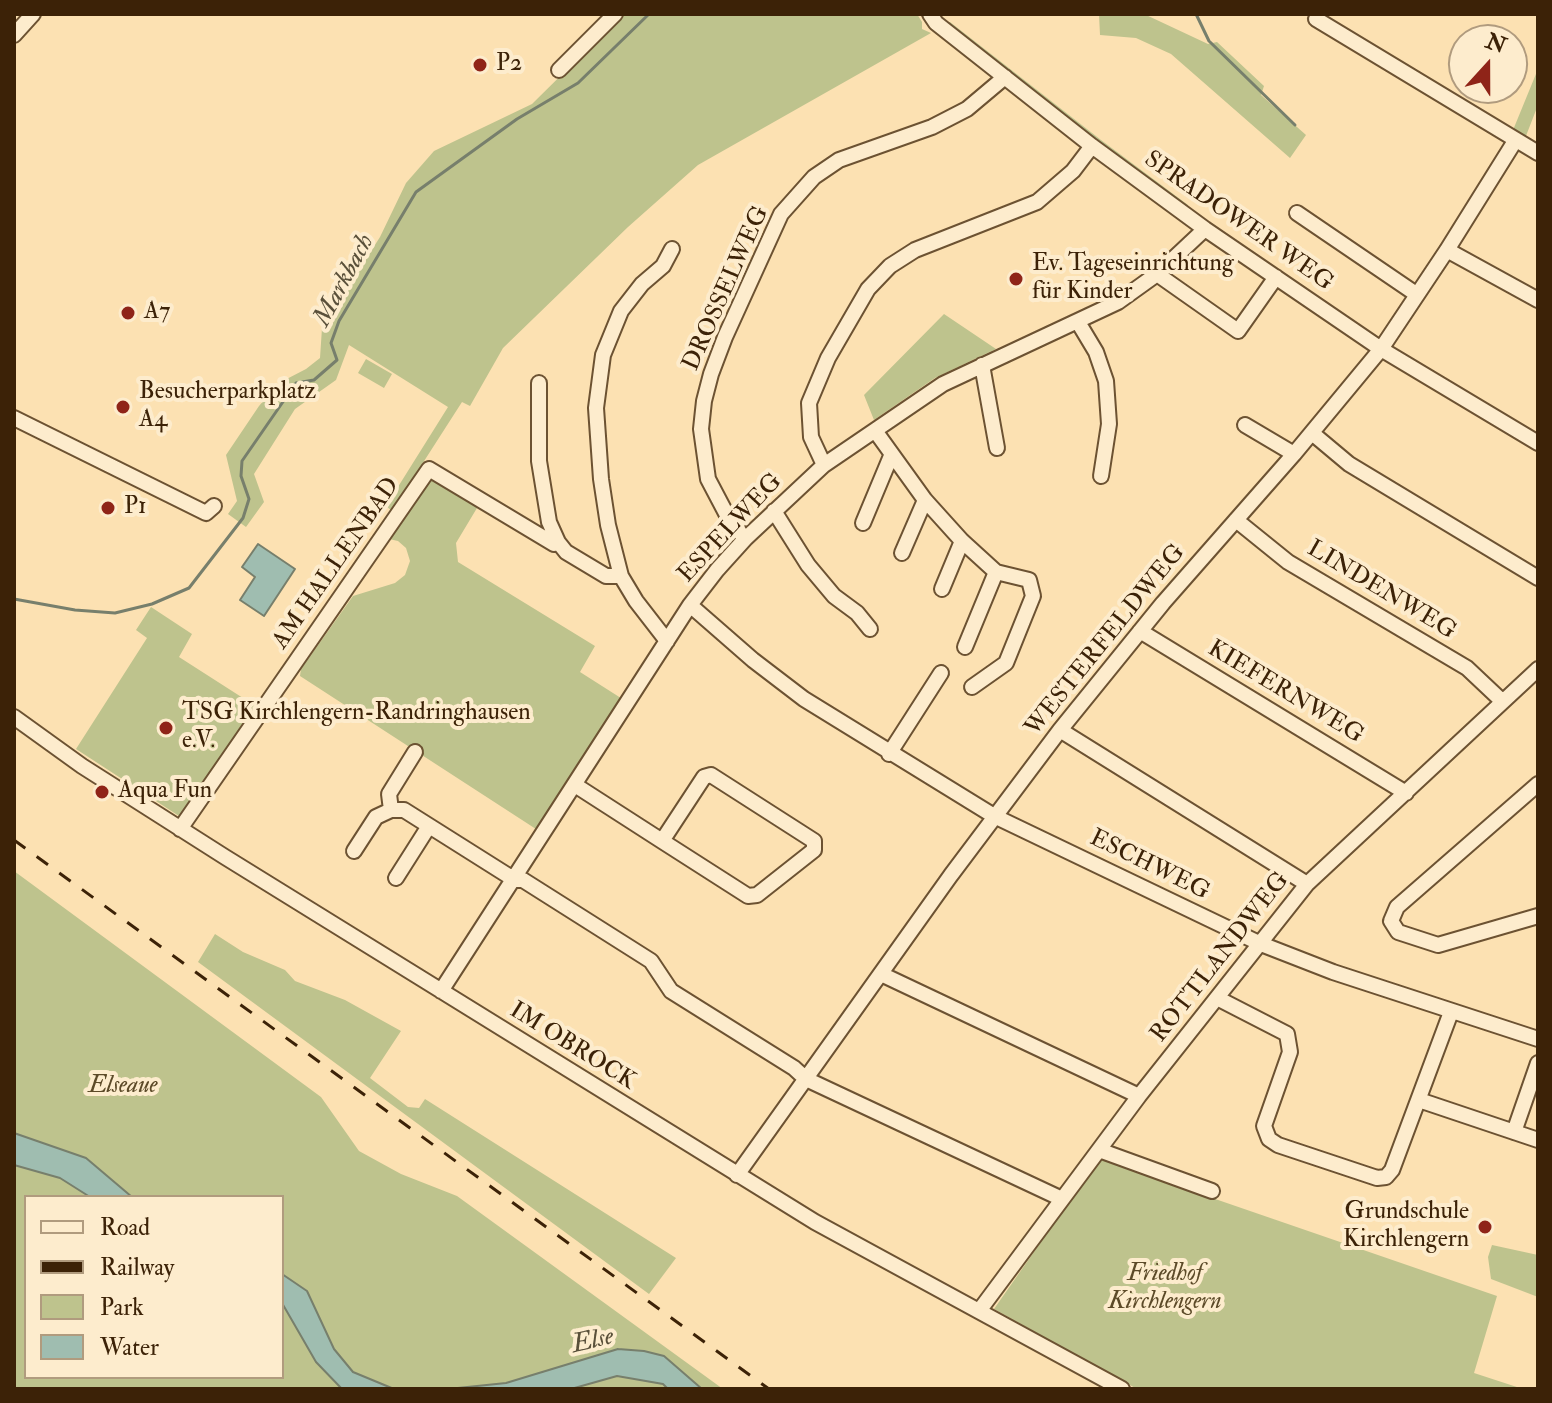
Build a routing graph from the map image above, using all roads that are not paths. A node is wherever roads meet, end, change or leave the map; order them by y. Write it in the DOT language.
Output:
graph roads {
  1 [pos="33,14"];
  2 [pos="615,14"];
  3 [pos="938,17"];
  4 [pos="1316,19"];
  5 [pos="14,35"];
  6 [pos="559,70"];
  7 [pos="1005,77"];
  8 [pos="1515,141"];
  9 [pos="1092,146"];
  10 [pos="1538,153"];
  11 [pos="1297,213"];
  12 [pos="1205,229"];
  13 [pos="672,249"];
  14 [pos="1447,250"];
  15 [pos="1157,274"];
  16 [pos="1276,277"];
  17 [pos="1416,294"];
  18 [pos="1538,300"];
  19 [pos="1078,322"];
  20 [pos="1381,349"];
  21 [pos="982,365"];
  22 [pos="539,383"];
  23 [pos="14,418"];
  24 [pos="1245,425"];
  25 [pos="876,432"];
  26 [pos="1312,433"];
  27 [pos="1538,443"];
  28 [pos="997,448"];
  29 [pos="1294,454"];
  30 [pos="891,456"];
  31 [pos="824,465"];
  32 [pos="1101,476"];
  33 [pos="925,500"];
  34 [pos="214,506"];
  35 [pos="774,511"];
  36 [pos="1236,520"];
  37 [pos="863,523"];
  38 [pos="745,539"];
  39 [pos="962,541"];
  40 [pos="558,542"];
  41 [pos="902,553"];
  42 [pos="996,572"];
  43 [pos="621,576"];
  44 [pos="1538,578"];
  45 [pos="942,589"];
  46 [pos="690,605"];
  47 [pos="870,629"];
  48 [pos="1140,631"];
  49 [pos="667,641"];
  50 [pos="965,647"];
  51 [pos="1538,669"];
  52 [pos="941,673"];
  53 [pos="972,687"];
  54 [pos="1502,701"];
  55 [pos="14,717"];
  56 [pos="1060,730"];
  57 [pos="415,752"];
  58 [pos="889,754"];
  59 [pos="1538,784"];
  60 [pos="575,785"];
  61 [pos="1406,793"];
  62 [pos="391,810"];
  63 [pos="994,816"];
  64 [pos="429,826"];
  65 [pos="180,829"];
  66 [pos="662,841"];
  67 [pos="354,851"];
  68 [pos="396,878"];
  69 [pos="515,880"];
  70 [pos="1307,884"];
  71 [pos="1538,916"];
  72 [pos="1261,944"];
  73 [pos="881,974"];
  74 [pos="441,991"];
  75 [pos="1217,998"];
  76 [pos="1451,1012"];
  77 [pos="1538,1039"];
  78 [pos="1538,1063"];
  79 [pos="806,1079"];
  80 [pos="1139,1096"];
  81 [pos="1419,1100"];
  82 [pos="1514,1132"];
  83 [pos="1538,1140"];
  84 [pos="1099,1150"];
  85 [pos="737,1175"];
  86 [pos="1212,1191"];
  87 [pos="1062,1199"];
  88 [pos="979,1311"];
  89 [pos="1122,1389"];
  1 -- 5 [label="street"];
  2 -- 6 [label="street"];
  3 -- 7 [label="street, SPRADOWER WEG"];
  4 -- 8 [label="street"];
  7 -- 9 [label="street, SPRADOWER WEG"];
  7 -- 38 [label="street, DROSSELWEG"];
  8 -- 10 [label="street"];
  8 -- 14 [label="street, WESTERFELDWEG"];
  9 -- 12 [label="street, SPRADOWER WEG"];
  9 -- 31 [label="street"];
  11 -- 17 [label="street"];
  12 -- 15 [label="street, ESPELWEG"];
  12 -- 16 [label="street, SPRADOWER WEG"];
  13 -- 43 [label="street"];
  14 -- 17 [label="street, WESTERFELDWEG"];
  14 -- 18 [label="street"];
  15 -- 16 [label="street"];
  15 -- 19 [label="street, ESPELWEG"];
  16 -- 20 [label="street, SPRADOWER WEG"];
  17 -- 20 [label="street, WESTERFELDWEG"];
  19 -- 21 [label="street, ESPELWEG"];
  19 -- 32 [label="street"];
  20 -- 26 [label="street, WESTERFELDWEG"];
  20 -- 27 [label="street, SPRADOWER WEG"];
  21 -- 25 [label="street, ESPELWEG"];
  21 -- 28 [label="street"];
  22 -- 40 [label="street"];
  23 -- 34 [label="street"];
  24 -- 29 [label="street"];
  25 -- 30 [label="street"];
  25 -- 31 [label="street, ESPELWEG"];
  26 -- 29 [label="street, WESTERFELDWEG"];
  26 -- 44 [label="street"];
  29 -- 36 [label="street, WESTERFELDWEG"];
  30 -- 33 [label="street"];
  30 -- 37 [label="street"];
  31 -- 35 [label="street, ESPELWEG"];
  33 -- 39 [label="street"];
  33 -- 41 [label="street"];
  35 -- 38 [label="street, ESPELWEG"];
  35 -- 47 [label="street"];
  36 -- 48 [label="street, WESTERFELDWEG"];
  36 -- 54 [label="street, LINDENWEG"];
  38 -- 46 [label="street, ESPELWEG"];
  39 -- 42 [label="street"];
  39 -- 45 [label="street"];
  40 -- 43 [label="street, AM HALLENBAD"];
  40 -- 65 [label="street, AM HALLENBAD"];
  42 -- 50 [label="street"];
  42 -- 53 [label="street"];
  43 -- 49 [label="street"];
  46 -- 49 [label="street, ESPELWEG"];
  46 -- 58 [label="street, ESCHWEG"];
  48 -- 56 [label="street, WESTERFELDWEG"];
  48 -- 61 [label="street, KIEFERNWEG"];
  49 -- 60 [label="street, ESPELWEG"];
  51 -- 54 [label="street, ROTTLANDWEG"];
  52 -- 58 [label="street"];
  54 -- 61 [label="street, ROTTLANDWEG"];
  55 -- 65 [label="street, IM OBROCK"];
  56 -- 63 [label="street, WESTERFELDWEG"];
  56 -- 70 [label="street"];
  57 -- 62 [label="street"];
  58 -- 63 [label="street, ESCHWEG"];
  59 -- 71 [label="street"];
  60 -- 66 [label="street"];
  60 -- 69 [label="street, ESPELWEG"];
  61 -- 70 [label="street, ROTTLANDWEG"];
  62 -- 64 [label="street"];
  62 -- 67 [label="street"];
  63 -- 72 [label="street, ESCHWEG"];
  63 -- 73 [label="street, WESTERFELDWEG"];
  64 -- 68 [label="street"];
  64 -- 69 [label="street"];
  65 -- 74 [label="street, IM OBROCK"];
  66 -- 66 [label="street"];
  69 -- 74 [label="street, ESPELWEG"];
  69 -- 79 [label="street"];
  70 -- 72 [label="street, ROTTLANDWEG"];
  72 -- 75 [label="street, ROTTLANDWEG"];
  72 -- 76 [label="street, ESCHWEG"];
  73 -- 79 [label="street, WESTERFELDWEG"];
  73 -- 80 [label="street"];
  74 -- 85 [label="street, IM OBROCK"];
  75 -- 80 [label="street, ROTTLANDWEG"];
  75 -- 81 [label="street"];
  76 -- 77 [label="street, ESCHWEG"];
  76 -- 81 [label="street"];
  78 -- 82 [label="street"];
  79 -- 85 [label="street, WESTERFELDWEG"];
  79 -- 87 [label="street"];
  80 -- 84 [label="street, ROTTLANDWEG"];
  81 -- 82 [label="street"];
  82 -- 83 [label="street"];
  84 -- 86 [label="street"];
  84 -- 87 [label="street, ROTTLANDWEG"];
  85 -- 88 [label="street, IM OBROCK"];
  87 -- 88 [label="street, ROTTLANDWEG"];
  88 -- 89 [label="street, IM OBROCK"];
}
